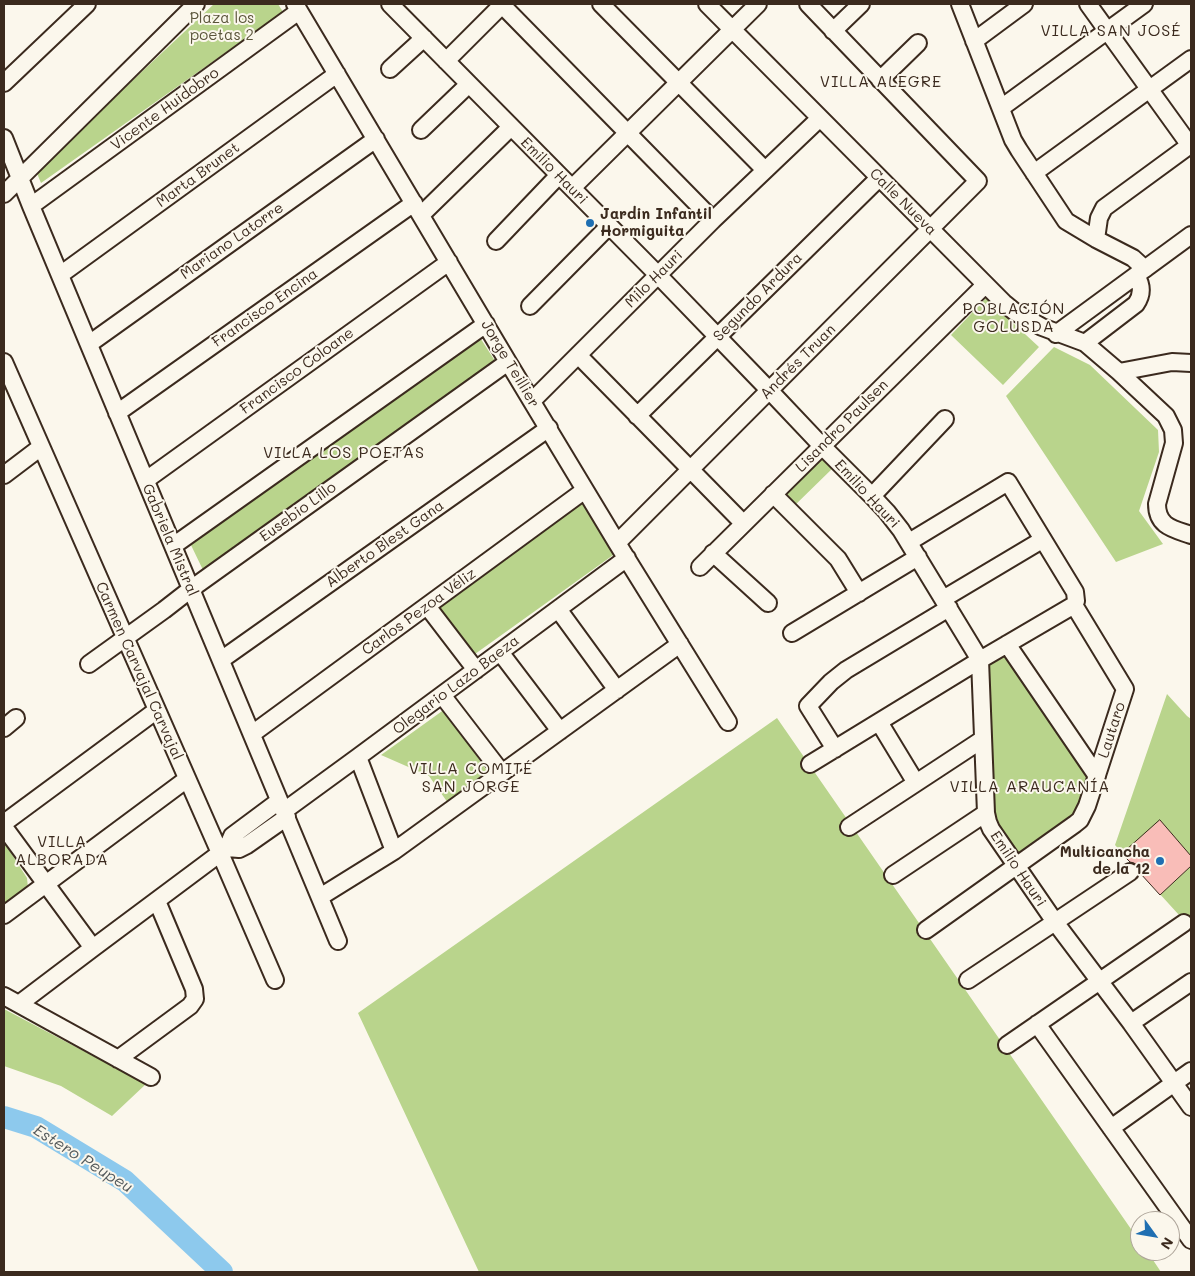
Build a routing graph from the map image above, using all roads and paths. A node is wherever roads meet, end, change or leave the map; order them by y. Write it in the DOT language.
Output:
graph roads {
  1 [pos="87,4"];
  2 [pos="196,4"];
  3 [pos="390,4"];
  4 [pos="502,4"];
  5 [pos="601,4"];
  6 [pos="707,4"];
  7 [pos="758,4"];
  8 [pos="808,4"];
  9 [pos="861,4"];
  10 [pos="960,4"];
  11 [pos="1024,4"];
  12 [pos="1088,4"];
  13 [pos="1144,4"];
  14 [pos="297,8"];
  15 [pos="732,29"];
  16 [pos="833,31"];
  17 [pos="1108,31"];
  18 [pos="424,38"];
  19 [pos="974,41"];
  20 [pos="918,44"];
  21 [pos="1191,59"];
  22 [pos="446,61"];
  23 [pos="390,70"];
  24 [pos="337,74"];
  25 [pos="880,80"];
  26 [pos="678,81"];
  27 [pos="4,83"];
  28 [pos="469,84"];
  29 [pos="1150,89"];
  30 [pos="1001,108"];
  31 [pos="820,118"];
  32 [pos="512,127"];
  33 [pos="421,130"];
  34 [pos="627,132"];
  35 [pos="4,138"];
  36 [pos="376,139"];
  37 [pos="1191,146"];
  38 [pos="765,170"];
  39 [pos="1034,173"];
  40 [pos="559,175"];
  41 [pos="19,178"];
  42 [pos="879,178"];
  43 [pos="572,188"];
  44 [pos="4,194"];
  45 [pos="31,206"];
  46 [pos="417,209"];
  47 [pos="714,220"];
  48 [pos="609,226"];
  49 [pos="930,230"];
  50 [pos="1191,235"];
  51 [pos="1096,239"];
  52 [pos="496,241"];
  53 [pos="449,262"];
  54 [pos="1140,272"];
  55 [pos="60,275"];
  56 [pos="658,275"];
  57 [pos="985,284"];
  58 [pos="530,306"];
  59 [pos="486,324"];
  60 [pos="1056,334"];
  61 [pos="717,338"];
  62 [pos="1085,343"];
  63 [pos="88,344"];
  64 [pos="578,355"];
  65 [pos="508,362"];
  66 [pos="1191,363"];
  67 [pos="1119,372"];
  68 [pos="6,373"];
  69 [pos="769,390"];
  70 [pos="532,401"];
  71 [pos="117,413"];
  72 [pos="637,416"];
  73 [pos="945,419"];
  74 [pos="549,428"];
  75 [pos="822,446"];
  76 [pos="41,447"];
  77 [pos="690,470"];
  78 [pos="4,475"];
  79 [pos="146,480"];
  80 [pos="585,490"];
  81 [pos="773,494"];
  82 [pos="872,496"];
  83 [pos="743,523"];
  84 [pos="1191,535"];
  85 [pos="1042,540"];
  86 [pos="908,542"];
  87 [pos="617,543"];
  88 [pos="173,546"];
  89 [pos="713,553"];
  90 [pos="918,557"];
  91 [pos="627,558"];
  92 [pos="700,568"];
  93 [pos="191,589"];
  94 [pos="859,593"];
  95 [pos="768,603"];
  96 [pos="946,604"];
  97 [pos="1074,605"];
  98 [pos="427,606"];
  99 [pos="558,609"];
  100 [pos="792,633"];
  101 [pos="125,638"];
  102 [pos="680,644"];
  103 [pos="1008,644"];
  104 [pos="500,652"];
  105 [pos="221,660"];
  106 [pos="980,660"];
  107 [pos="89,664"];
  108 [pos="476,670"];
  109 [pos="617,690"];
  110 [pos="442,695"];
  111 [pos="157,710"];
  112 [pos="728,722"];
  113 [pos="879,722"];
  114 [pos="560,731"];
  115 [pos="252,734"];
  116 [pos="983,739"];
  117 [pos="835,750"];
  118 [pos="358,757"];
  119 [pos="810,764"];
  120 [pos="502,773"];
  121 [pos="1097,776"];
  122 [pos="187,779"];
  123 [pos="916,783"];
  124 [pos="283,810"];
  125 [pos="986,813"];
  126 [pos="4,825"];
  127 [pos="849,826"];
  128 [pos="224,851"];
  129 [pos="394,851"];
  130 [pos="1016,867"];
  131 [pos="1130,872"];
  132 [pos="893,875"];
  133 [pos="46,884"];
  134 [pos="320,898"];
  135 [pos="157,901"];
  136 [pos="4,915"];
  137 [pos="1055,922"];
  138 [pos="1184,923"];
  139 [pos="926,930"];
  140 [pos="338,941"];
  141 [pos="93,948"];
  142 [pos="275,980"];
  143 [pos="968,980"];
  144 [pos="1099,981"];
  145 [pos="1191,982"];
  146 [pos="4,996"];
  147 [pos="19,1004"];
  148 [pos="1131,1023"];
  149 [pos="1037,1024"];
  150 [pos="1007,1045"];
  151 [pos="118,1058"];
  152 [pos="1191,1071"];
  153 [pos="151,1077"];
  154 [pos="1175,1083"];
  155 [pos="1191,1107"];
  156 [pos="1111,1128"];
  157 [pos="1191,1240"];
  1 -- 27 [label="street"];
  2 -- 41 [label="street"];
  3 -- 18 [label="street, Emilio Hauri"];
  4 -- 22 [label="street"];
  4 -- 34 [label="street"];
  5 -- 26 [label="street"];
  6 -- 15 [label="street, Calle Nueva"];
  7 -- 15 [label="street"];
  8 -- 16 [label="street"];
  9 -- 16 [label="street"];
  10 -- 19 [label="street"];
  11 -- 19 [label="street"];
  12 -- 17 [label="street"];
  13 -- 17 [label="street"];
  14 -- 24 [label="street, Jorge Teillier"];
  14 -- 45 [label="street, Vicente Huidobro"];
  15 -- 26 [label="street"];
  15 -- 31 [label="street, Calle Nueva"];
  16 -- 25 [label="street"];
  17 -- 29 [label="street"];
  17 -- 30 [label="street"];
  18 -- 22 [label="street, Emilio Hauri"];
  18 -- 23 [label="street"];
  19 -- 30 [label="street"];
  20 -- 25 [label="street"];
  21 -- 29 [label="street"];
  22 -- 28 [label="street, Emilio Hauri"];
  24 -- 36 [label="street, Jorge Teillier"];
  24 -- 55 [label="street, Marta Brunet"];
  25 -- 49 [label="street, Andrés Truan"];
  26 -- 34 [label="street"];
  26 -- 38 [label="street"];
  28 -- 32 [label="street, Emilio Hauri"];
  28 -- 33 [label="street"];
  29 -- 37 [label="street"];
  29 -- 39 [label="street"];
  30 -- 39 [label="street"];
  31 -- 38 [label="street, Milo Hauri"];
  31 -- 42 [label="street, Calle Nueva"];
  32 -- 40 [label="street, Emilio Hauri"];
  32 -- 46 [label="street, Francisco Encina"];
  34 -- 43 [label="street"];
  34 -- 47 [label="street"];
  35 -- 41 [label="street, Gabriela Mistral"];
  36 -- 46 [label="street, Jorge Teillier"];
  36 -- 63 [label="street, Mariano Latorre"];
  37 -- 51 [label="street"];
  38 -- 47 [label="street, Milo Hauri"];
  39 -- 51 [label="street"];
  40 -- 43 [label="street, Emilio Hauri"];
  40 -- 52 [label="street"];
  41 -- 44 [label="street"];
  41 -- 45 [label="street, Gabriela Mistral"];
  42 -- 49 [label="street, Calle Nueva"];
  42 -- 61 [label="street, Segundo Ardura"];
  43 -- 48 [label="street, Emilio Hauri"];
  45 -- 55 [label="street, Gabriela Mistral"];
  46 -- 53 [label="street, Jorge Teillier"];
  46 -- 71 [label="street, Francisco Encina"];
  47 -- 56 [label="street, Milo Hauri"];
  48 -- 56 [label="street, Emilio Hauri"];
  48 -- 58 [label="street"];
  49 -- 57 [label="street, Calle Nueva"];
  49 -- 69 [label="street, Andrés Truan"];
  50 -- 54 [label="street"];
  51 -- 54 [label="street"];
  53 -- 59 [label="street, Jorge Teillier"];
  53 -- 79 [label="street, Francisco Coloane"];
  54 -- 60 [label="street"];
  54 -- 62 [label="street"];
  55 -- 63 [label="street, Gabriela Mistral"];
  56 -- 61 [label="street, Emilio Hauri"];
  56 -- 64 [label="street, Milo Hauri"];
  57 -- 60 [label="street, Calle Nueva"];
  57 -- 75 [label="street, Lisandro Paulsen"];
  59 -- 65 [label="street, Jorge Teillier"];
  59 -- 88 [label="street"];
  60 -- 62 [label="street, Calle Nueva"];
  61 -- 69 [label="street, Emilio Hauri"];
  61 -- 72 [label="street, Segundo Ardura"];
  62 -- 67 [label="street, Calle Nueva"];
  63 -- 71 [label="street, Gabriela Mistral"];
  64 -- 70 [label="street, Milo Hauri"];
  64 -- 72 [label="street"];
  65 -- 70 [label="street, Jorge Teillier"];
  65 -- 93 [label="street, Eusebio Lillo"];
  66 -- 67 [label="street"];
  67 -- 84 [label="street, Calle Nueva"];
  68 -- 76 [label="street, Carmen Carvajal Carvajal"];
  69 -- 75 [label="street, Emilio Hauri"];
  69 -- 77 [label="street, Andrés Truan"];
  70 -- 74 [label="street, Jorge Teillier"];
  71 -- 79 [label="street, Gabriela Mistral"];
  72 -- 77 [label="street"];
  73 -- 82 [label="street"];
  74 -- 80 [label="street, Jorge Teillier"];
  74 -- 105 [label="street, Alberto Blest Gana"];
  75 -- 81 [label="street, Lisandro Paulsen"];
  75 -- 82 [label="street, Emilio Hauri"];
  76 -- 78 [label="street"];
  76 -- 101 [label="street, Carmen Carvajal Carvajal"];
  77 -- 83 [label="street"];
  77 -- 87 [label="street, Andrés Truan"];
  79 -- 88 [label="street, Gabriela Mistral"];
  80 -- 87 [label="street, Jorge Teillier"];
  80 -- 98 [label="street, Carlos Pezoa Véliz"];
  81 -- 83 [label="street, Lisandro Paulsen"];
  81 -- 94 [label="street"];
  82 -- 86 [label="street, Emilio Hauri"];
  83 -- 89 [label="street, Lisandro Paulsen"];
  85 -- 86 [label="street, Lautaro"];
  85 -- 96 [label="street"];
  85 -- 97 [label="street, Lautaro"];
  86 -- 90 [label="street, Emilio Hauri"];
  87 -- 91 [label="street, Jorge Teillier"];
  88 -- 93 [label="street, Gabriela Mistral"];
  89 -- 92 [label="street, Lisandro Paulsen"];
  89 -- 95 [label="street"];
  90 -- 94 [label="street"];
  90 -- 96 [label="street, Emilio Hauri"];
  91 -- 99 [label="street, Olegario Lazo Baeza"];
  91 -- 102 [label="street, Jorge Teillier"];
  93 -- 101 [label="street, Eusebio Lillo"];
  93 -- 105 [label="street, Gabriela Mistral"];
  94 -- 100 [label="street"];
  96 -- 106 [label="street, Emilio Hauri"];
  96 -- 117 [label="street"];
  97 -- 103 [label="street"];
  97 -- 121 [label="street, Lautaro"];
  98 -- 108 [label="street"];
  98 -- 115 [label="street, Carlos Pezoa Véliz"];
  99 -- 104 [label="street, Olegario Lazo Baeza"];
  99 -- 109 [label="street"];
  101 -- 107 [label="street, Eusebio Lillo"];
  101 -- 111 [label="street, Carmen Carvajal Carvajal"];
  102 -- 109 [label="street"];
  102 -- 112 [label="street, Jorge Teillier"];
  103 -- 106 [label="street"];
  103 -- 121 [label="street"];
  104 -- 108 [label="street, Olegario Lazo Baeza"];
  104 -- 114 [label="street"];
  105 -- 115 [label="street, Gabriela Mistral"];
  106 -- 113 [label="street"];
  106 -- 116 [label="street, Emilio Hauri"];
  108 -- 110 [label="street, Olegario Lazo Baeza"];
  109 -- 114 [label="street"];
  110 -- 118 [label="street, Olegario Lazo Baeza"];
  110 -- 120 [label="street"];
  111 -- 122 [label="street, Carmen Carvajal Carvajal"];
  111 -- 126 [label="street"];
  113 -- 117 [label="street"];
  113 -- 123 [label="street"];
  114 -- 120 [label="street"];
  115 -- 124 [label="street, Gabriela Mistral"];
  116 -- 123 [label="street"];
  116 -- 125 [label="street, Emilio Hauri"];
  117 -- 119 [label="street"];
  118 -- 124 [label="street, Olegario Lazo Baeza"];
  118 -- 129 [label="street"];
  120 -- 129 [label="street"];
  121 -- 130 [label="street, Lautaro"];
  122 -- 128 [label="street, Carmen Carvajal Carvajal"];
  122 -- 133 [label="street"];
  123 -- 127 [label="street"];
  124 -- 128 [label="street, Olegario Lazo Baeza"];
  124 -- 134 [label="street, Gabriela Mistral"];
  125 -- 130 [label="street, Emilio Hauri"];
  125 -- 132 [label="street"];
  126 -- 133 [label="street"];
  128 -- 135 [label="street, Olegario Lazo Baeza"];
  128 -- 142 [label="street, Carmen Carvajal Carvajal"];
  129 -- 134 [label="street"];
  130 -- 137 [label="street, Emilio Hauri"];
  130 -- 139 [label="street, Lautaro"];
  131 -- 137 [label="street"];
  133 -- 136 [label="street"];
  133 -- 141 [label="street"];
  134 -- 140 [label="street, Gabriela Mistral"];
  135 -- 141 [label="street, Olegario Lazo Baeza"];
  135 -- 151 [label="street"];
  137 -- 143 [label="street"];
  137 -- 144 [label="street, Emilio Hauri"];
  138 -- 144 [label="street"];
  141 -- 147 [label="street, Olegario Lazo Baeza"];
  144 -- 148 [label="street, Emilio Hauri"];
  144 -- 149 [label="street"];
  145 -- 148 [label="street"];
  146 -- 147 [label="street"];
  147 -- 151 [label="street"];
  148 -- 154 [label="street, Emilio Hauri"];
  149 -- 150 [label="street"];
  149 -- 156 [label="street"];
  151 -- 153 [label="street"];
  152 -- 154 [label="street"];
  154 -- 155 [label="street, Emilio Hauri"];
  154 -- 156 [label="street"];
  156 -- 157 [label="street"];
}
